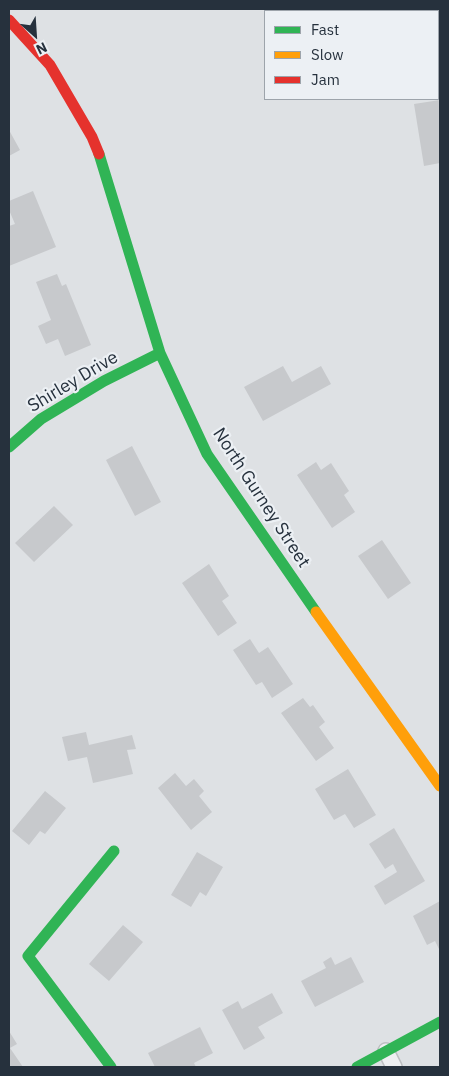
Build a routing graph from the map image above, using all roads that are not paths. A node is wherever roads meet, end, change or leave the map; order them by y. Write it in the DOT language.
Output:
graph roads {
  1 [pos="9,20"];
  2 [pos="160,353"];
  3 [pos="9,447"];
  4 [pos="440,786"];
  5 [pos="114,850"];
  6 [pos="440,1022"];
  7 [pos="386,1051"];
  8 [pos="111,1067"];
  9 [pos="357,1067"];
  10 [pos="394,1067"];
  1 -- 2 [label="street, North Gurney Street"];
  2 -- 3 [label="street, Shirley Drive"];
  2 -- 4 [label="street, North Gurney Street"];
  5 -- 8 [label="street"];
  6 -- 7 [label="street"];
  7 -- 9 [label="street"];
  7 -- 10 [label="street"];
}
